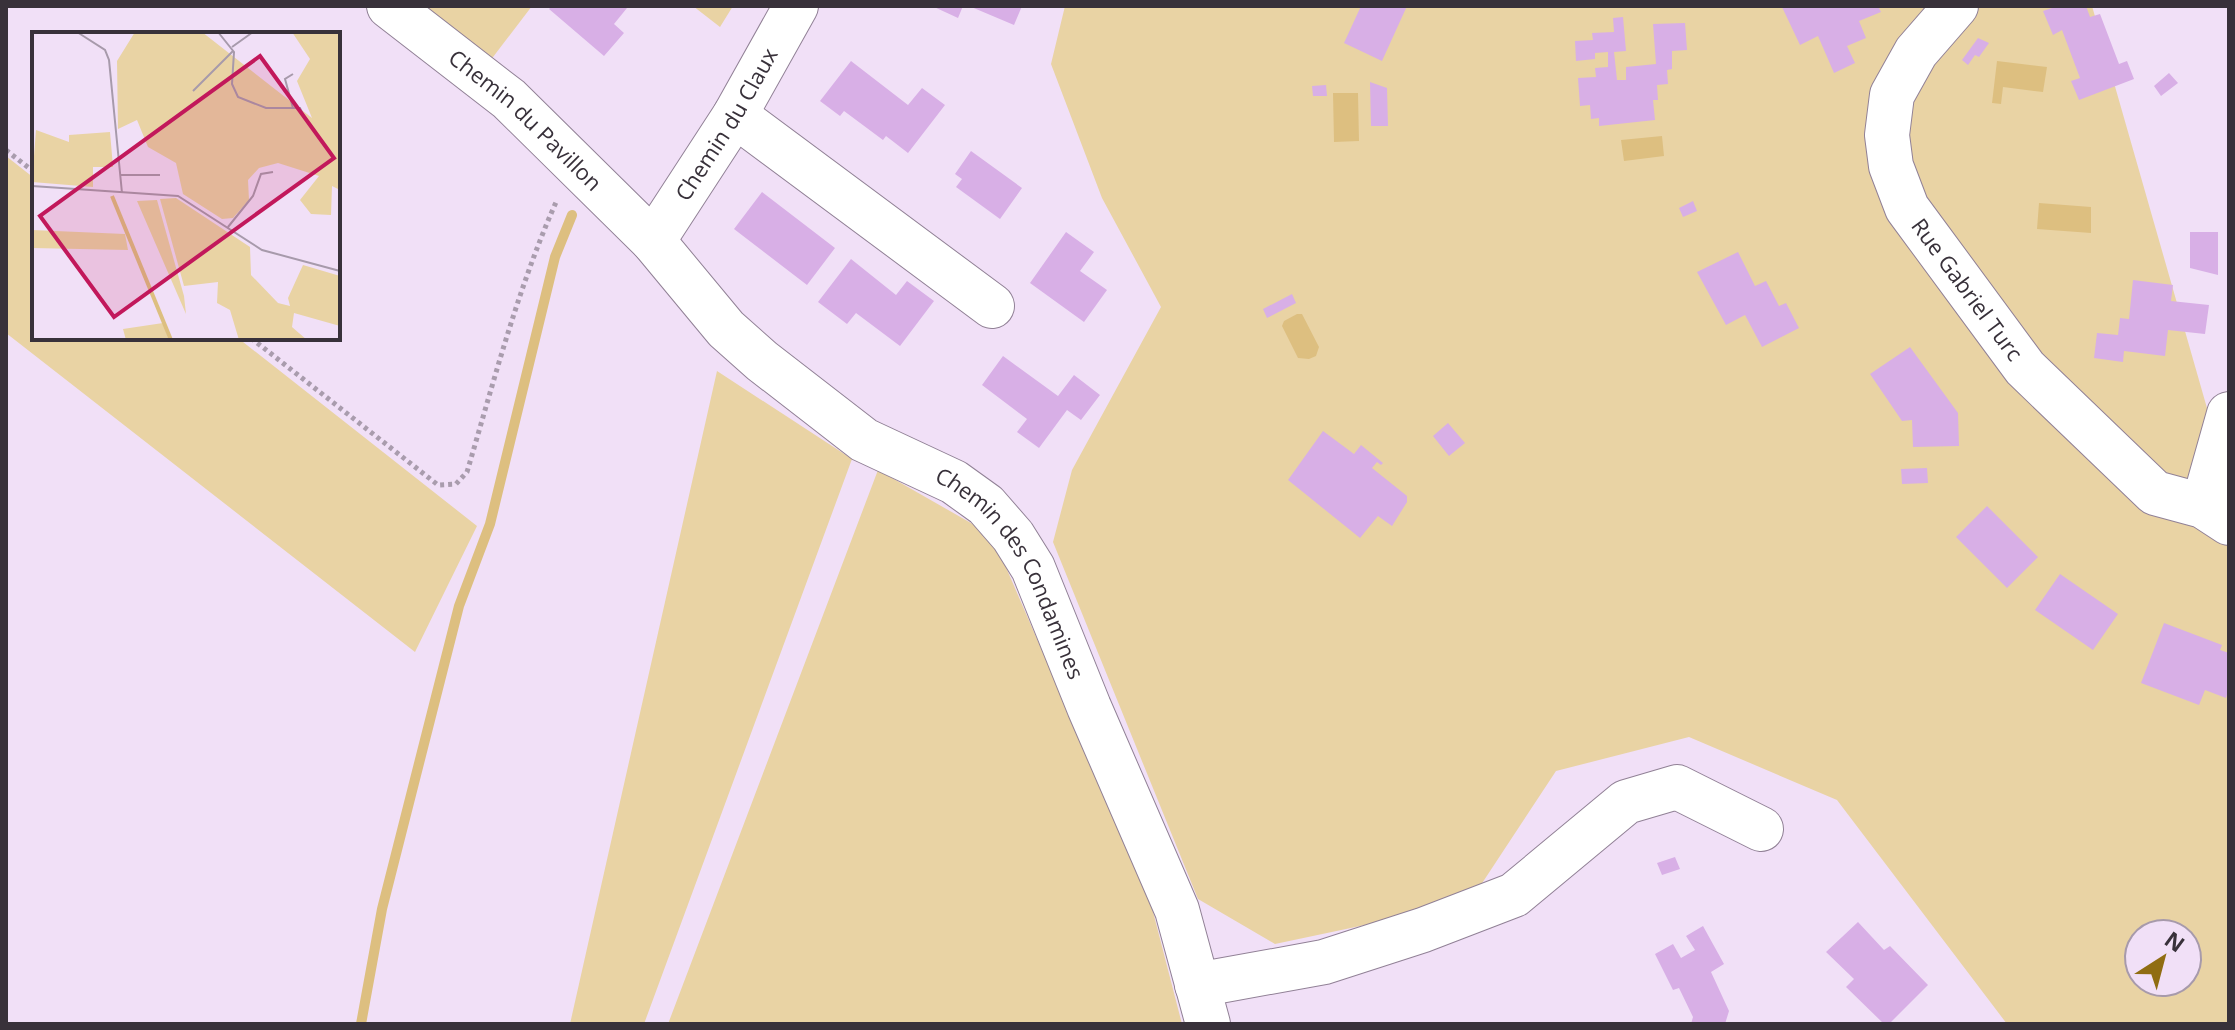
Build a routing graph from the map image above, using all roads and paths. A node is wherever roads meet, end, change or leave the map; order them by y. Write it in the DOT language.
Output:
graph roads {
  1 [pos="389,6"];
  2 [pos="796,6"];
  3 [pos="1956,6"];
  4 [pos="735,115"];
  5 [pos="6,150"];
  6 [pos="574,163"];
  7 [pos="32,170"];
  8 [pos="653,241"];
  9 [pos="992,306"];
  10 [pos="254,340"];
  11 [pos="2229,414"];
  12 [pos="2216,515"];
  13 [pos="1761,829"];
  14 [pos="1202,1005"];
  1 -- 6 [label="street, Chemin du Pavillon"];
  2 -- 4 [label="street, Chemin du Claux"];
  3 -- 12 [label="street, Rue Gabriel Turc"];
  4 -- 8 [label="street, Chemin du Claux"];
  4 -- 9 [label="street"];
  5 -- 7 [label="path"];
  6 -- 8 [label="street, Chemin du Pavillon"];
  6 -- 10 [label="path"];
  8 -- 14 [label="street, Chemin des Condamines"];
  11 -- 12 [label="street, Rue Gabriel Turc"];
  13 -- 14 [label="street"];
}
